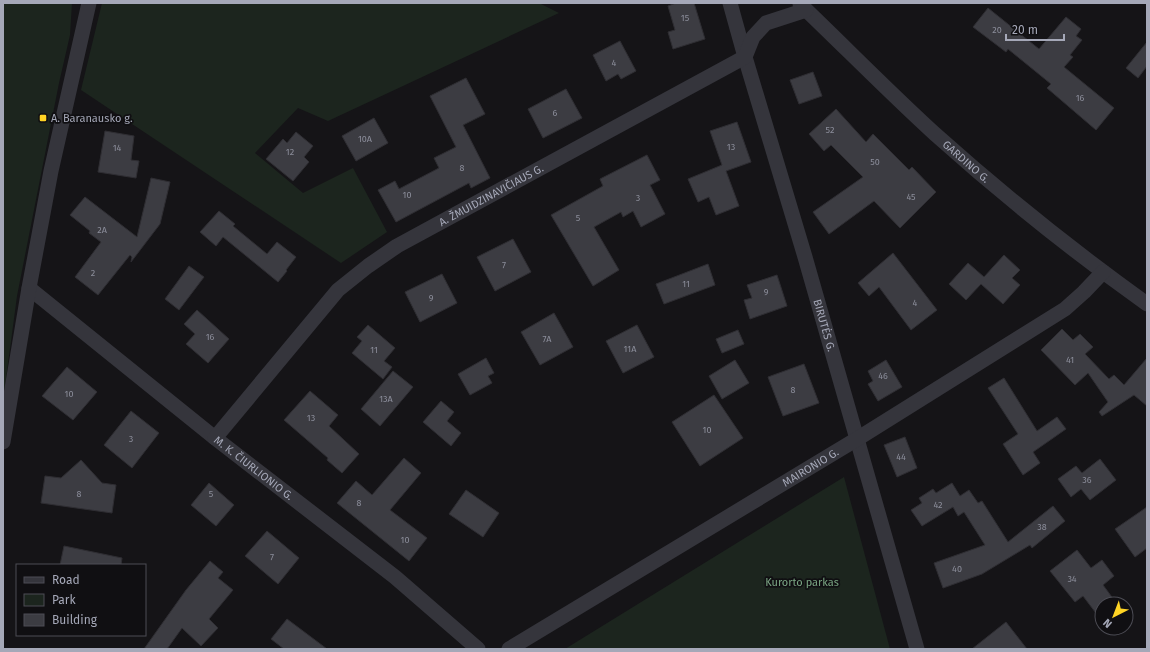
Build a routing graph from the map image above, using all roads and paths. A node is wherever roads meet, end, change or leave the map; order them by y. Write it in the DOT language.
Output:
graph roads {
  1 [pos="89,3"];
  2 [pos="730,3"];
  3 [pos="803,6"];
  4 [pos="745,58"];
  5 [pos="1103,272"];
  6 [pos="29,288"];
  7 [pos="1147,304"];
  8 [pos="215,438"];
  9 [pos="857,439"];
  10 [pos="3,442"];
  11 [pos="478,649"];
  12 [pos="509,649"];
  13 [pos="917,649"];
  1 -- 6 [label="street"];
  2 -- 4 [label="street, BIRUTĖS G."];
  3 -- 4 [label="street"];
  3 -- 5 [label="street, GARDINO G."];
  4 -- 8 [label="street, A. ŽMUIDZINAVIČIAUS G."];
  4 -- 9 [label="street, BIRUTĖS G."];
  5 -- 7 [label="street, GARDINO G."];
  5 -- 9 [label="street, MAIRONIO G."];
  6 -- 8 [label="street, M. K. ČIURLIONIO G."];
  6 -- 10 [label="street"];
  8 -- 11 [label="street, M. K. ČIURLIONIO G."];
  9 -- 12 [label="street, MAIRONIO G."];
  9 -- 13 [label="street, BIRUTĖS G."];
}
